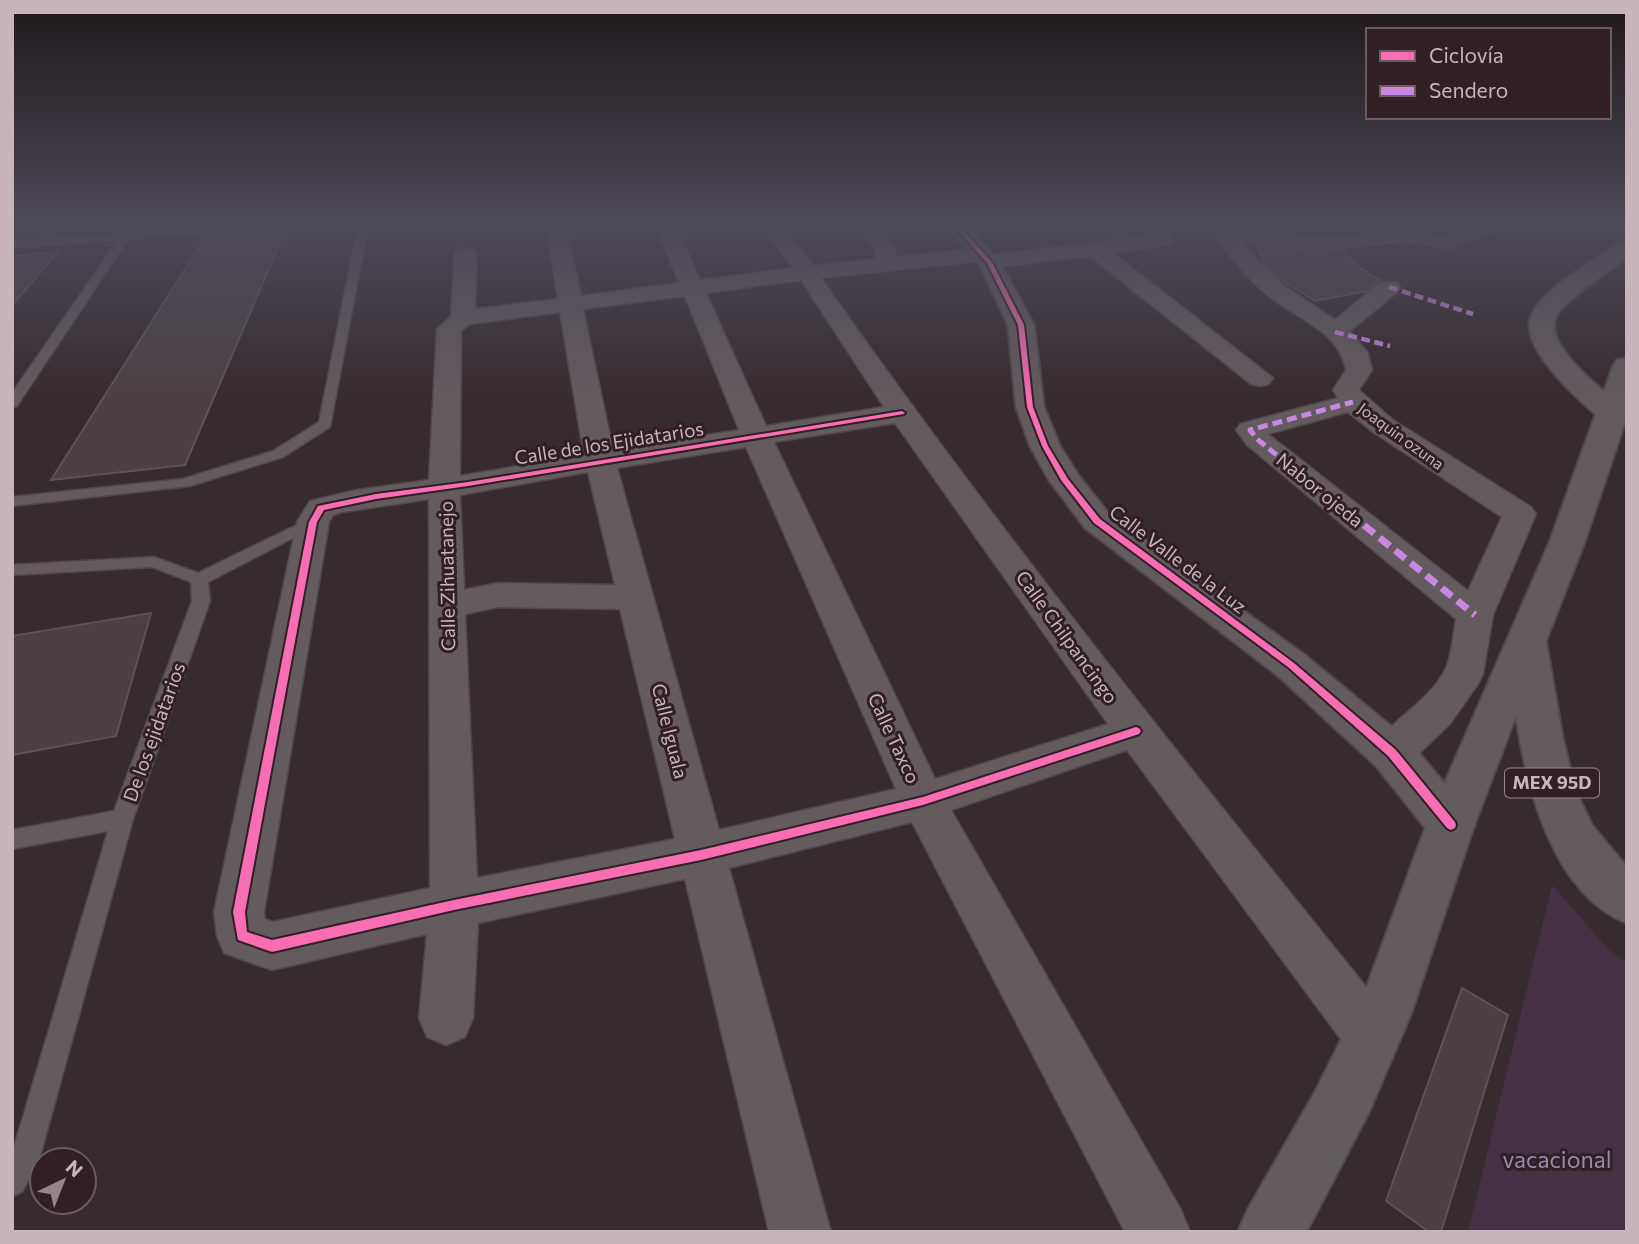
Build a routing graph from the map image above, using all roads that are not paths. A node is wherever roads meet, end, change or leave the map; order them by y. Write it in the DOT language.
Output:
graph roads {
  1 [pos="93,284"];
  2 [pos="352,284"];
  3 [pos="465,284"];
  4 [pos="569,284"];
  5 [pos="689,284"];
  6 [pos="732,284"];
  7 [pos="815,284"];
  8 [pos="999,284"];
  9 [pos="1140,284"];
  10 [pos="1270,284"];
  11 [pos="1580,284"];
  12 [pos="1389,287"];
  13 [pos="691,290"];
  14 [pos="573,304"];
  15 [pos="463,318"];
  16 [pos="1335,332"];
  17 [pos="1627,366"];
  18 [pos="1260,378"];
  19 [pos="1353,402"];
  20 [pos="12,403"];
  21 [pos="902,413"];
  22 [pos="1613,415"];
  23 [pos="757,438"];
  24 [pos="600,460"];
  25 [pos="444,488"];
  26 [pos="12,502"];
  27 [pos="1520,514"];
  28 [pos="317,515"];
  29 [pos="12,570"];
  30 [pos="199,579"];
  31 [pos="635,597"];
  32 [pos="447,606"];
  33 [pos="1475,615"];
  34 [pos="1528,643"];
  35 [pos="1136,731"];
  36 [pos="1392,753"];
  37 [pos="923,801"];
  38 [pos="122,819"];
  39 [pos="1451,825"];
  40 [pos="12,840"];
  41 [pos="701,855"];
  42 [pos="1627,900"];
  43 [pos="454,905"];
  44 [pos="446,1018"];
  45 [pos="1373,1038"];
  46 [pos="12,1182"];
  47 [pos="800,1232"];
  48 [pos="1159,1232"];
  49 [pos="1271,1232"];
  1 -- 20 [label="lane"];
  2 -- 26 [label="lane"];
  3 -- 15 [label="street, Calle Zihuatanejo"];
  4 -- 14 [label="street, Calle Iguala"];
  5 -- 13 [label="street, Calle Taxco"];
  6 -- 13 [label="street"];
  7 -- 21 [label="street, Calle Chilpancingo"];
  8 -- 36 [label="street, Calle Valle de la Luz"];
  9 -- 18 [label="street"];
  10 -- 16 [label="street"];
  11 -- 22 [label="street"];
  12 -- 16 [label="street"];
  13 -- 14 [label="street"];
  13 -- 23 [label="street, Calle Taxco"];
  14 -- 15 [label="street"];
  14 -- 24 [label="street, Calle Iguala"];
  15 -- 25 [label="street, Calle Zihuatanejo"];
  16 -- 19 [label="street, Joaquin ozuna"];
  17 -- 22 [label="highway"];
  19 -- 27 [label="street, Joaquin ozuna"];
  19 -- 33 [label="street, Nabor ojeda"];
  21 -- 23 [label="street, Calle de los Ejidatarios"];
  21 -- 35 [label="street, Calle Chilpancingo"];
  22 -- 34 [label="highway"];
  23 -- 24 [label="street, Calle de los Ejidatarios"];
  23 -- 37 [label="street, Calle Taxco"];
  24 -- 25 [label="street, Calle de los Ejidatarios"];
  24 -- 31 [label="street, Calle Iguala"];
  25 -- 28 [label="street, Calle de los Ejidatarios"];
  25 -- 32 [label="street, Calle Zihuatanejo"];
  27 -- 33 [label="street"];
  28 -- 30 [label="lane, Calle de los Ejidatarios"];
  28 -- 43 [label="street"];
  29 -- 30 [label="lane"];
  30 -- 38 [label="lane, De los ejidatarios"];
  31 -- 32 [label="street"];
  31 -- 41 [label="street, Calle Iguala"];
  32 -- 43 [label="street, Calle Zihuatanejo"];
  33 -- 36 [label="street"];
  34 -- 39 [label="highway"];
  34 -- 42 [label="highway, MEX 95D"];
  35 -- 37 [label="street"];
  35 -- 45 [label="street, Calle Chilpancingo"];
  36 -- 39 [label="street, Calle Valle de la Luz"];
  37 -- 41 [label="street"];
  37 -- 48 [label="street, Calle Taxco"];
  38 -- 40 [label="lane, De los ejidatarios"];
  38 -- 46 [label="lane"];
  39 -- 45 [label="highway"];
  41 -- 43 [label="street"];
  41 -- 47 [label="street, Calle Iguala"];
  43 -- 44 [label="street, Calle Zihuatanejo"];
  45 -- 49 [label="highway"];
}
